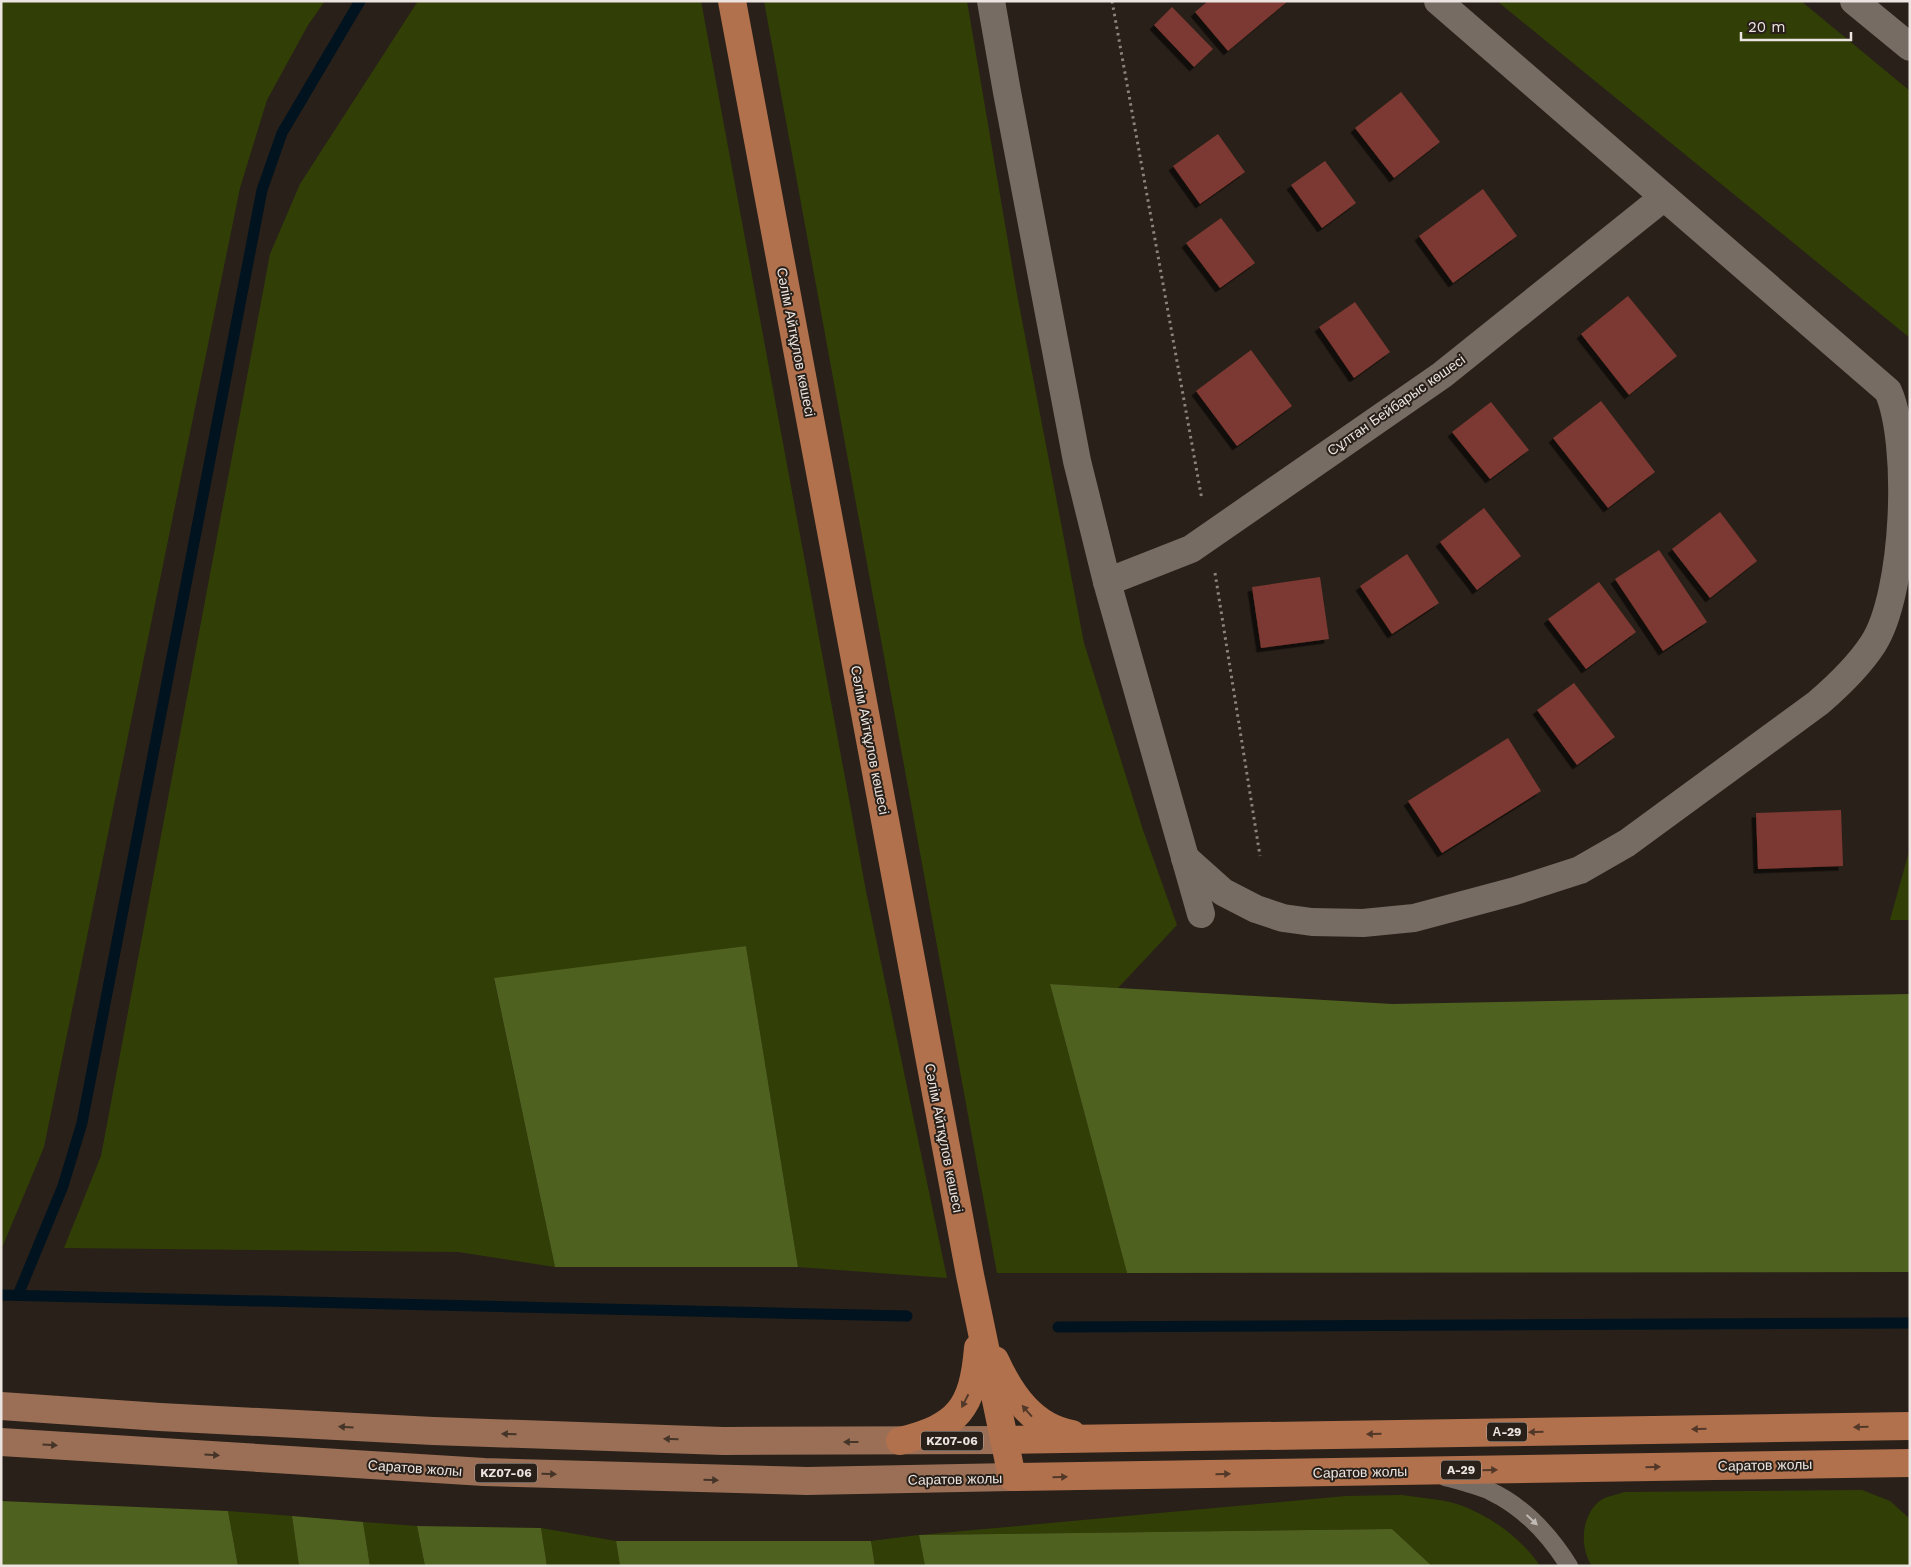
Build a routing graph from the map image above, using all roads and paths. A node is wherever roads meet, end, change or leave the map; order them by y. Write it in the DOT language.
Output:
graph roads {
  1 [pos="732,1"];
  2 [pos="991,1"];
  3 [pos="1112,1"];
  4 [pos="1438,1"];
  5 [pos="1854,1"];
  6 [pos="1910,47"];
  7 [pos="1664,197"];
  8 [pos="1209,536"];
  9 [pos="1107,582"];
  10 [pos="1260,856"];
  11 [pos="1185,858"];
  12 [pos="1201,914"];
  13 [pos="979,1319"];
  14 [pos="1,1406"];
  15 [pos="1910,1426"];
  16 [pos="1104,1438"];
  17 [pos="1004,1440"];
  18 [pos="900,1441"];
  19 [pos="1,1442"];
  20 [pos="1910,1463"];
  21 [pos="1426,1471"];
  22 [pos="1012,1478"];
  23 [pos="1569,1566"];
  1 -- 13 [label="highway, Сәлім Айтқұлов көшесі"];
  2 -- 9 [label="street"];
  3 -- 8 [label="path"];
  4 -- 7 [label="street"];
  5 -- 6 [label="street"];
  7 -- 8 [label="street, Сұлтан Бейбарыс көшесі"];
  7 -- 11 [label="street"];
  8 -- 9 [label="street, Сұлтан Бейбарыс көшесі"];
  8 -- 10 [label="path"];
  9 -- 11 [label="street"];
  11 -- 12 [label="street"];
  16 -- 13 [label="highway, one-way"];
  13 -- 17 [label="highway, Сәлім Айтқұлов көшесі"];
  13 -- 18 [label="highway, one-way"];
  18 -- 14 [label="main road, KZ07-06, one-way"];
  15 -- 16 [label="highway, А-29, one-way"];
  16 -- 17 [label="highway, KZ07-06"];
  17 -- 18 [label="main road, KZ07-06"];
  17 -- 22 [label="highway, Сәлім Айтқұлов көшесі"];
  19 -- 22 [label="main road, Саратов жолы / KZ07-06, one-way"];
  21 -- 20 [label="highway, Саратов жолы / A-29, one-way"];
  22 -- 21 [label="highway, Саратов жолы / A-29, one-way"];
  21 -- 23 [label="lane, one-way"];
}
